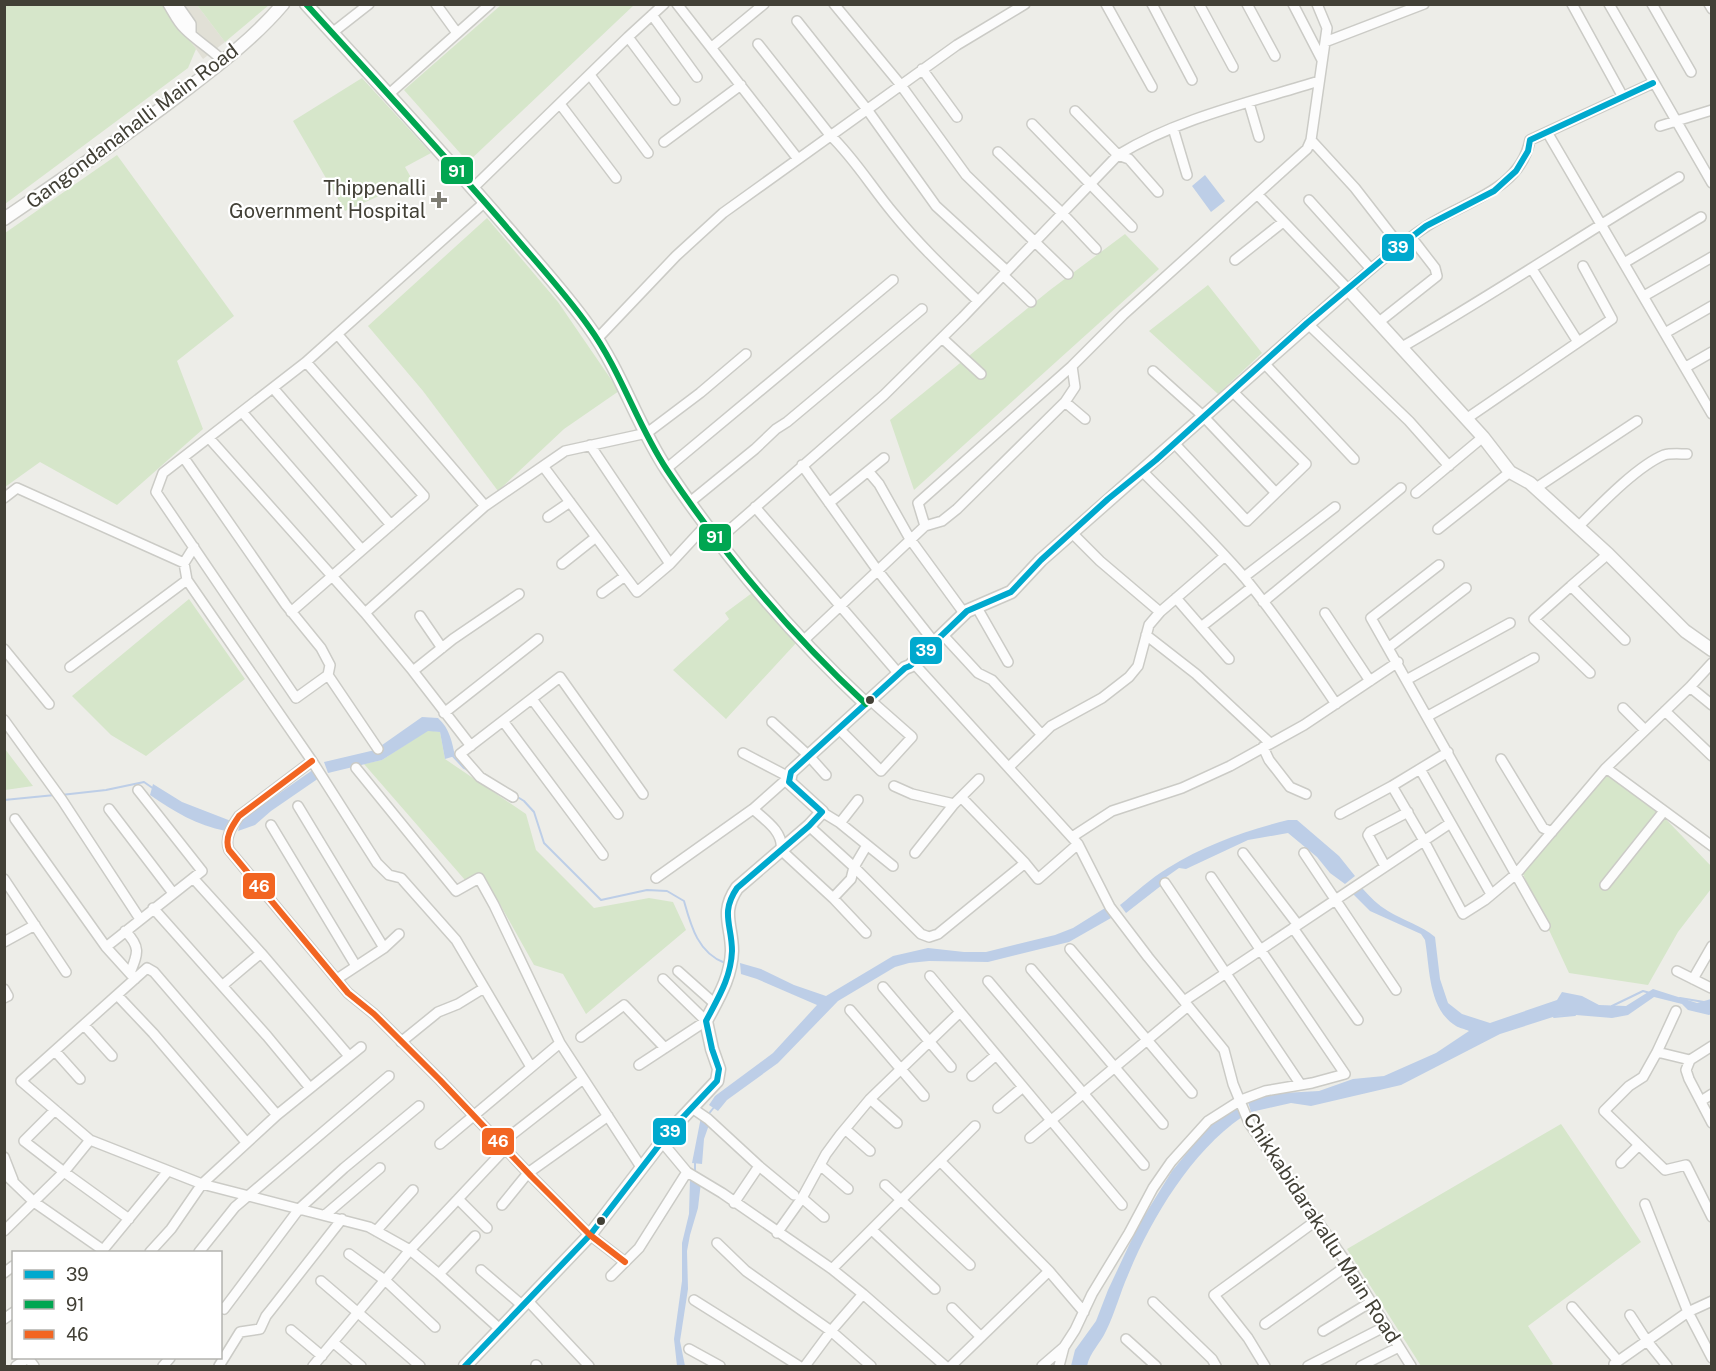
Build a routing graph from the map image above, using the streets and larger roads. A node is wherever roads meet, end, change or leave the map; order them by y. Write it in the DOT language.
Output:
graph roads {
  1 [pos="168,4"];
  2 [pos="177,4"];
  3 [pos="284,4"];
  4 [pos="306,4"];
  5 [pos="369,4"];
  6 [pos="436,4"];
  7 [pos="490,4"];
  8 [pos="664,4"];
  9 [pos="677,4"];
  10 [pos="764,4"];
  11 [pos="834,4"];
  12 [pos="1025,4"];
  13 [pos="1106,4"];
  14 [pos="1152,4"];
  15 [pos="1199,4"];
  16 [pos="1247,4"];
  17 [pos="1293,4"];
  18 [pos="1317,4"];
  19 [pos="1424,4"];
  20 [pos="1572,4"];
  21 [pos="1609,4"];
  22 [pos="1652,4"];
  23 [pos="1709,4"];
  24 [pos="1712,9"];
  25 [pos="652,15"];
  26 [pos="797,21"];
  27 [pos="191,33"];
  28 [pos="332,33"];
  29 [pos="457,33"];
  30 [pos="628,37"];
  31 [pos="1325,42"];
  32 [pos="759,44"];
  33 [pos="712,47"];
  34 [pos="1275,56"];
  35 [pos="1322,60"];
  36 [pos="224,61"];
  37 [pos="1233,67"];
  38 [pos="922,69"];
  39 [pos="1691,72"];
  40 [pos="590,75"];
  41 [pos="697,77"];
  42 [pos="1192,80"];
  43 [pos="1319,81"];
  44 [pos="1653,83"];
  45 [pos="900,84"];
  46 [pos="741,86"];
  47 [pos="1152,87"];
  48 [pos="389,94"];
  49 [pos="1623,97"];
  50 [pos="675,100"];
  51 [pos="1249,103"];
  52 [pos="560,104"];
  53 [pos="866,108"];
  54 [pos="1712,110"];
  55 [pos="1075,111"];
  56 [pos="957,117"];
  57 [pos="1675,122"];
  58 [pos="1032,124"];
  59 [pos="1660,126"];
  60 [pos="1173,128"];
  61 [pos="1547,132"];
  62 [pos="830,135"];
  63 [pos="1259,137"];
  64 [pos="1311,140"];
  65 [pos="664,142"];
  66 [pos="998,152"];
  67 [pos="648,153"];
  68 [pos="1118,155"];
  69 [pos="798,159"];
  70 [pos="1186,175"];
  71 [pos="1679,177"];
  72 [pos="616,178"];
  73 [pos="1712,183"];
  74 [pos="1089,185"];
  75 [pos="473,188"];
  76 [pos="1158,192"];
  77 [pos="1258,195"];
  78 [pos="1309,200"];
  79 [pos="485,202"];
  80 [pos="1062,213"];
  81 [pos="1701,217"];
  82 [pos="4,219"];
  83 [pos="1283,222"];
  84 [pos="1601,223"];
  85 [pos="1132,227"];
  86 [pos="1411,237"];
  87 [pos="1035,242"];
  88 [pos="1400,246"];
  89 [pos="1096,249"];
  90 [pos="1712,256"];
  91 [pos="1235,260"];
  92 [pos="1624,263"];
  93 [pos="1583,266"];
  94 [pos="1371,269"];
  95 [pos="1532,269"];
  96 [pos="1005,273"];
  97 [pos="1068,274"];
  98 [pos="893,280"];
  99 [pos="1348,289"];
  100 [pos="1644,296"];
  101 [pos="978,301"];
  102 [pos="1031,302"];
  103 [pos="1712,306"];
  104 [pos="922,309"];
  105 [pos="1378,322"];
  106 [pos="1307,323"];
  107 [pos="1665,333"];
  108 [pos="338,335"];
  109 [pos="942,338"];
  110 [pos="597,339"];
  111 [pos="1578,342"];
  112 [pos="1402,347"];
  113 [pos="1712,352"];
  114 [pos="746,354"];
  115 [pos="306,362"];
  116 [pos="1263,362"];
  117 [pos="1072,366"];
  118 [pos="1686,367"];
  119 [pos="1153,371"];
  120 [pos="981,374"];
  121 [pos="273,388"];
  122 [pos="1232,391"];
  123 [pos="1065,402"];
  124 [pos="242,412"];
  125 [pos="1712,414"];
  126 [pos="1203,416"];
  127 [pos="1085,419"];
  128 [pos="1466,419"];
  129 [pos="1637,421"];
  130 [pos="647,433"];
  131 [pos="1483,437"];
  132 [pos="209,438"];
  133 [pos="1174,444"];
  134 [pos="590,445"];
  135 [pos="1687,454"];
  136 [pos="184,458"];
  137 [pos="884,458"];
  138 [pos="1354,459"];
  139 [pos="802,465"];
  140 [pos="543,466"];
  141 [pos="1449,466"];
  142 [pos="666,469"];
  143 [pos="868,471"];
  144 [pos="1142,471"];
  145 [pos="1510,472"];
  146 [pos="1401,488"];
  147 [pos="1536,488"];
  148 [pos="1276,493"];
  149 [pos="1416,493"];
  150 [pos="4,498"];
  151 [pos="570,502"];
  152 [pos="690,502"];
  153 [pos="829,503"];
  154 [pos="485,506"];
  155 [pos="755,507"];
  156 [pos="1335,507"];
  157 [pos="548,517"];
  158 [pos="391,525"];
  159 [pos="706,525"];
  160 [pos="925,526"];
  161 [pos="1578,527"];
  162 [pos="1438,529"];
  163 [pos="1071,532"];
  164 [pos="596,537"];
  165 [pos="910,539"];
  166 [pos="718,540"];
  167 [pos="194,547"];
  168 [pos="362,550"];
  169 [pos="1608,554"];
  170 [pos="1224,556"];
  171 [pos="184,563"];
  172 [pos="561,564"];
  173 [pos="670,564"];
  174 [pos="1438,565"];
  175 [pos="878,571"];
  176 [pos="625,576"];
  177 [pos="331,577"];
  178 [pos="1244,577"];
  179 [pos="187,580"];
  180 [pos="1570,586"];
  181 [pos="1252,587"];
  182 [pos="1466,588"];
  183 [pos="602,593"];
  184 [pos="519,594"];
  185 [pos="1176,598"];
  186 [pos="1263,602"];
  187 [pos="976,606"];
  188 [pos="841,607"];
  189 [pos="291,612"];
  190 [pos="1160,612"];
  191 [pos="365,613"];
  192 [pos="964,613"];
  193 [pos="1325,613"];
  194 [pos="420,616"];
  195 [pos="1510,623"];
  196 [pos="1201,627"];
  197 [pos="1146,635"];
  198 [pos="938,638"];
  199 [pos="538,639"];
  200 [pos="1625,640"];
  201 [pos="803,641"];
  202 [pos="1710,646"];
  203 [pos="442,648"];
  204 [pos="1388,648"];
  205 [pos="4,649"];
  206 [pos="1534,658"];
  207 [pos="1229,659"];
  208 [pos="1008,662"];
  209 [pos="1398,662"];
  210 [pos="1712,663"];
  211 [pos="910,666"];
  212 [pos="70,667"];
  213 [pos="413,671"];
  214 [pos="1590,673"];
  215 [pos="899,674"];
  216 [pos="328,675"];
  217 [pos="1408,679"];
  218 [pos="1370,681"];
  219 [pos="1690,687"];
  220 [pos="531,699"];
  221 [pos="868,702"];
  222 [pos="50,704"];
  223 [pos="1336,704"];
  224 [pos="1712,705"];
  225 [pos="1623,708"];
  226 [pos="1665,711"];
  227 [pos="444,713"];
  228 [pos="1428,716"];
  229 [pos="4,720"];
  230 [pos="503,721"];
  231 [pos="772,722"];
  232 [pos="839,729"];
  233 [pos="1645,730"];
  234 [pos="1042,735"];
  235 [pos="1267,745"];
  236 [pos="471,746"];
  237 [pos="378,749"];
  238 [pos="1448,752"];
  239 [pos="743,753"];
  240 [pos="809,756"];
  241 [pos="1712,756"];
  242 [pos="1501,759"];
  243 [pos="312,761"];
  244 [pos="1009,767"];
  245 [pos="357,768"];
  246 [pos="1606,768"];
  247 [pos="1420,769"];
  248 [pos="826,774"];
  249 [pos="789,777"];
  250 [pos="980,779"];
  251 [pos="894,786"];
  252 [pos="1392,786"];
  253 [pos="138,790"];
  254 [pos="643,794"];
  255 [pos="1306,794"];
  256 [pos="513,797"];
  257 [pos="858,800"];
  258 [pos="957,800"];
  259 [pos="298,806"];
  260 [pos="109,809"];
  261 [pos="753,810"];
  262 [pos="1664,811"];
  263 [pos="822,812"];
  264 [pos="1408,812"];
  265 [pos="1340,813"];
  266 [pos="618,814"];
  267 [pos="15,819"];
  268 [pos="840,824"];
  269 [pos="1449,824"];
  270 [pos="271,825"];
  271 [pos="809,826"];
  272 [pos="1552,832"];
  273 [pos="1423,839"];
  274 [pos="1075,841"];
  275 [pos="867,846"];
  276 [pos="1712,846"];
  277 [pos="781,850"];
  278 [pos="915,853"];
  279 [pos="1242,853"];
  280 [pos="1304,853"];
  281 [pos="603,855"];
  282 [pos="1025,863"];
  283 [pos="893,866"];
  284 [pos="1385,866"];
  285 [pos="854,867"];
  286 [pos="1516,874"];
  287 [pos="1211,877"];
  288 [pos="193,878"];
  289 [pos="656,878"];
  290 [pos="4,879"];
  291 [pos="1165,883"];
  292 [pos="1605,885"];
  293 [pos="173,893"];
  294 [pos="1491,894"];
  295 [pos="833,898"];
  296 [pos="1336,900"];
  297 [pos="153,908"];
  298 [pos="140,919"];
  299 [pos="35,925"];
  300 [pos="1295,926"];
  301 [pos="1545,926"];
  302 [pos="125,931"];
  303 [pos="866,933"];
  304 [pos="399,934"];
  305 [pos="4,942"];
  306 [pos="1712,946"];
  307 [pos="106,947"];
  308 [pos="384,948"];
  309 [pos="1070,949"];
  310 [pos="1262,950"];
  311 [pos="261,953"];
  312 [pos="356,966"];
  313 [pos="1031,969"];
  314 [pos="678,971"];
  315 [pos="1677,971"];
  316 [pos="66,972"];
  317 [pos="1226,972"];
  318 [pos="132,976"];
  319 [pos="930,976"];
  320 [pos="337,979"];
  321 [pos="663,979"];
  322 [pos="1693,979"];
  323 [pos="988,981"];
  324 [pos="223,985"];
  325 [pos="883,987"];
  326 [pos="484,988"];
  327 [pos="1711,988"];
  328 [pos="4,989"];
  329 [pos="1396,990"];
  330 [pos="117,995"];
  331 [pos="4,998"];
  332 [pos="715,1004"];
  333 [pos="1186,1004"];
  334 [pos="850,1010"];
  335 [pos="1676,1011"];
  336 [pos="960,1012"];
  337 [pos="1358,1020"];
  338 [pos="706,1021"];
  339 [pos="84,1025"];
  340 [pos="581,1037"];
  341 [pos="929,1041"];
  342 [pos="1147,1041"];
  343 [pos="401,1042"];
  344 [pos="560,1043"];
  345 [pos="1712,1046"];
  346 [pos="361,1047"];
  347 [pos="665,1048"];
  348 [pos="55,1051"];
  349 [pos="1658,1052"];
  350 [pos="996,1055"];
  351 [pos="112,1056"];
  352 [pos="349,1056"];
  353 [pos="1690,1060"];
  354 [pos="639,1065"];
  355 [pos="531,1067"];
  356 [pos="951,1067"];
  357 [pos="1114,1068"];
  358 [pos="900,1069"];
  359 [pos="389,1076"];
  360 [pos="972,1076"];
  361 [pos="80,1079"];
  362 [pos="583,1079"];
  363 [pos="1301,1085"];
  364 [pos="1023,1087"];
  365 [pos="310,1088"];
  366 [pos="1192,1093"];
  367 [pos="1084,1094"];
  368 [pos="1712,1094"];
  369 [pos="924,1096"];
  370 [pos="870,1100"];
  371 [pos="1241,1100"];
  372 [pos="1701,1101"];
  373 [pos="419,1106"];
  374 [pos="998,1108"];
  375 [pos="55,1110"];
  376 [pos="700,1113"];
  377 [pos="277,1115"];
  378 [pos="473,1115"];
  379 [pos="608,1116"];
  380 [pos="1051,1120"];
  381 [pos="897,1123"];
  382 [pos="1712,1123"];
  383 [pos="1163,1124"];
  384 [pos="975,1126"];
  385 [pos="845,1129"];
  386 [pos="1030,1138"];
  387 [pos="90,1140"];
  388 [pos="246,1142"];
  389 [pos="662,1142"];
  390 [pos="440,1144"];
  391 [pos="1639,1145"];
  392 [pos="503,1146"];
  393 [pos="870,1151"];
  394 [pos="4,1157"];
  395 [pos="940,1161"];
  396 [pos="1621,1163"];
  397 [pos="1144,1164"];
  398 [pos="820,1165"];
  399 [pos="759,1166"];
  400 [pos="641,1167"];
  401 [pos="381,1168"];
  402 [pos="168,1171"];
  403 [pos="64,1172"];
  404 [pos="4,1173"];
  405 [pos="528,1173"];
  406 [pos="691,1174"];
  407 [pos="14,1182"];
  408 [pos="202,1184"];
  409 [pos="885,1185"];
  410 [pos="848,1189"];
  411 [pos="413,1190"];
  412 [pos="798,1196"];
  413 [pos="247,1197"];
  414 [pos="458,1199"];
  415 [pos="901,1200"];
  416 [pos="33,1203"];
  417 [pos="734,1203"];
  418 [pos="1646,1204"];
  419 [pos="502,1205"];
  420 [pos="1122,1205"];
  421 [pos="299,1209"];
  422 [pos="325,1215"];
  423 [pos="824,1217"];
  424 [pos="1712,1217"];
  425 [pos="129,1219"];
  426 [pos="342,1220"];
  427 [pos="1317,1220"];
  428 [pos="486,1228"];
  429 [pos="872,1230"];
  430 [pos="4,1231"];
  431 [pos="376,1231"];
  432 [pos="777,1233"];
  433 [pos="590,1235"];
  434 [pos="475,1236"];
  435 [pos="717,1243"];
  436 [pos="410,1250"];
  437 [pos="151,1251"];
  438 [pos="200,1251"];
  439 [pos="349,1254"];
  440 [pos="625,1262"];
  441 [pos="970,1265"];
  442 [pos="1348,1265"];
  443 [pos="832,1269"];
  444 [pos="481,1270"];
  445 [pos="1048,1271"];
  446 [pos="439,1274"];
  447 [pos="611,1276"];
  448 [pos="321,1281"];
  449 [pos="386,1281"];
  450 [pos="935,1289"];
  451 [pos="863,1294"];
  452 [pos="694,1300"];
  453 [pos="1712,1301"];
  454 [pos="1153,1302"];
  455 [pos="1371,1302"];
  456 [pos="525,1303"];
  457 [pos="1572,1307"];
  458 [pos="222,1308"];
  459 [pos="952,1308"];
  460 [pos="359,1312"];
  461 [pos="1084,1312"];
  462 [pos="1688,1312"];
  463 [pos="1630,1315"];
  464 [pos="1265,1324"];
  465 [pos="1386,1326"];
  466 [pos="435,1327"];
  467 [pos="291,1330"];
  468 [pos="501,1330"];
  469 [pos="831,1331"];
  470 [pos="1323,1331"];
  471 [pos="981,1337"];
  472 [pos="1126,1339"];
  473 [pos="1647,1341"];
  474 [pos="334,1343"];
  475 [pos="1064,1347"];
  476 [pos="1399,1347"];
  477 [pos="689,1349"];
  478 [pos="322,1356"];
  479 [pos="1712,1358"];
  480 [pos="583,1365"];
  481 [pos="1615,1365"];
  482 [pos="219,1366"];
  483 [pos="313,1366"];
  484 [pos="361,1366"];
  485 [pos="420,1366"];
  486 [pos="465,1366"];
  487 [pos="720,1366"];
  488 [pos="799,1366"];
  489 [pos="805,1366"];
  490 [pos="872,1366"];
  491 [pos="945,1366"];
  492 [pos="951,1366"];
  493 [pos="1042,1366"];
  494 [pos="1059,1366"];
  495 [pos="1156,1366"];
  496 [pos="1216,1366"];
  497 [pos="1265,1366"];
  498 [pos="1308,1366"];
  499 [pos="1362,1366"];
  500 [pos="1411,1366"];
  501 [pos="1667,1366"];
  1 -- 27 [label="street"];
  2 -- 27 [label="street"];
  3 -- 36 [label="street, Gangondanahalli Main Road"];
  4 -- 28 [label="street"];
  5 -- 28 [label="street"];
  6 -- 29 [label="street"];
  7 -- 29 [label="street"];
  8 -- 25 [label="street"];
  9 -- 33 [label="street"];
  10 -- 33 [label="street"];
  11 -- 45 [label="street"];
  12 -- 38 [label="street"];
  13 -- 47 [label="street"];
  14 -- 42 [label="street"];
  15 -- 37 [label="street"];
  16 -- 34 [label="street"];
  17 -- 35 [label="street"];
  18 -- 31 [label="street"];
  19 -- 31 [label="street"];
  20 -- 49 [label="street"];
  21 -- 44 [label="street"];
  22 -- 39 [label="street"];
  23 -- 24 [label="street"];
  25 -- 30 [label="street"];
  25 -- 41 [label="street"];
  26 -- 53 [label="street"];
  27 -- 36 [label="street"];
  28 -- 48 [label="street"];
  29 -- 48 [label="street"];
  30 -- 40 [label="street"];
  30 -- 50 [label="street"];
  31 -- 35 [label="street"];
  32 -- 62 [label="street"];
  33 -- 46 [label="street"];
  35 -- 43 [label="street"];
  36 -- 82 [label="street, Gangondanahalli Main Road"];
  38 -- 45 [label="street"];
  38 -- 56 [label="street"];
  40 -- 52 [label="street"];
  40 -- 67 [label="street"];
  43 -- 51 [label="street"];
  43 -- 64 [label="street"];
  44 -- 49 [label="street"];
  44 -- 57 [label="street"];
  45 -- 53 [label="street"];
  45 -- 87 [label="street"];
  46 -- 65 [label="street"];
  46 -- 69 [label="street"];
  48 -- 75 [label="street"];
  49 -- 61 [label="street"];
  51 -- 60 [label="street"];
  51 -- 63 [label="street"];
  52 -- 72 [label="street"];
  52 -- 75 [label="street"];
  53 -- 62 [label="street"];
  53 -- 96 [label="street"];
  54 -- 57 [label="street"];
  55 -- 68 [label="street"];
  57 -- 59 [label="street"];
  57 -- 73 [label="street"];
  58 -- 74 [label="street"];
  60 -- 68 [label="street"];
  60 -- 70 [label="street"];
  61 -- 84 [label="street"];
  61 -- 86 [label="street"];
  62 -- 69 [label="street"];
  62 -- 101 [label="street"];
  64 -- 77 [label="street"];
  64 -- 88 [label="street"];
  66 -- 80 [label="street"];
  68 -- 74 [label="street"];
  68 -- 76 [label="street"];
  69 -- 110 [label="street"];
  71 -- 84 [label="street"];
  74 -- 80 [label="street"];
  74 -- 85 [label="street"];
  75 -- 79 [label="street"];
  77 -- 83 [label="street"];
  77 -- 117 [label="street"];
  78 -- 94 [label="street"];
  79 -- 108 [label="street"];
  79 -- 110 [label="street"];
  80 -- 87 [label="street"];
  80 -- 89 [label="street"];
  81 -- 92 [label="street"];
  83 -- 91 [label="street"];
  83 -- 99 [label="street"];
  84 -- 92 [label="street"];
  84 -- 95 [label="street"];
  86 -- 88 [label="street"];
  86 -- 105 [label="street"];
  87 -- 96 [label="street"];
  87 -- 97 [label="street"];
  88 -- 94 [label="street"];
  90 -- 100 [label="street"];
  92 -- 100 [label="street"];
  93 -- 111 [label="street"];
  94 -- 99 [label="street"];
  95 -- 111 [label="street"];
  95 -- 112 [label="street"];
  96 -- 101 [label="street"];
  96 -- 102 [label="street"];
  98 -- 142 [label="street"];
  99 -- 105 [label="street"];
  99 -- 106 [label="street"];
  100 -- 107 [label="street"];
  101 -- 109 [label="street"];
  103 -- 107 [label="street"];
  104 -- 152 [label="street"];
  105 -- 112 [label="street"];
  106 -- 116 [label="street"];
  106 -- 141 [label="street"];
  107 -- 118 [label="street"];
  108 -- 115 [label="street"];
  108 -- 154 [label="street"];
  109 -- 120 [label="street"];
  109 -- 139 [label="street"];
  110 -- 130 [label="street"];
  111 -- 128 [label="street"];
  112 -- 128 [label="street"];
  113 -- 118 [label="street"];
  114 -- 130 [label="street"];
  115 -- 121 [label="street"];
  115 -- 158 [label="street"];
  116 -- 122 [label="street"];
  116 -- 138 [label="street"];
  117 -- 123 [label="street"];
  117 -- 160 [label="street"];
  118 -- 125 [label="street"];
  119 -- 126 [label="street"];
  121 -- 124 [label="street"];
  121 -- 158 [label="street"];
  122 -- 126 [label="street"];
  122 -- 148 [label="street"];
  123 -- 127 [label="street"];
  123 -- 160 [label="street"];
  124 -- 132 [label="street"];
  124 -- 168 [label="street"];
  126 -- 133 [label="street"];
  126 -- 148 [label="street"];
  128 -- 131 [label="street"];
  129 -- 147 [label="street"];
  130 -- 134 [label="street"];
  130 -- 142 [label="street"];
  131 -- 141 [label="street"];
  131 -- 145 [label="street"];
  132 -- 136 [label="street"];
  132 -- 177 [label="street"];
  133 -- 144 [label="street"];
  133 -- 148 [label="street"];
  134 -- 140 [label="street"];
  134 -- 173 [label="street"];
  135 -- 161 [label="street"];
  136 -- 167 [label="street"];
  136 -- 189 [label="street"];
  137 -- 143 [label="street"];
  139 -- 153 [label="street"];
  139 -- 155 [label="street"];
  140 -- 151 [label="street"];
  140 -- 154 [label="street"];
  141 -- 149 [label="street"];
  142 -- 152 [label="street"];
  143 -- 153 [label="street"];
  143 -- 165 [label="street"];
  144 -- 163 [label="street"];
  144 -- 170 [label="street"];
  145 -- 147 [label="street"];
  145 -- 162 [label="street"];
  146 -- 186 [label="street"];
  147 -- 161 [label="street"];
  150 -- 171 [label="street"];
  151 -- 157 [label="street"];
  151 -- 164 [label="street"];
  152 -- 159 [label="street"];
  153 -- 175 [label="street"];
  154 -- 191 [label="street"];
  155 -- 166 [label="street"];
  155 -- 188 [label="street"];
  156 -- 178 [label="street"];
  158 -- 168 [label="street"];
  159 -- 166 [label="street"];
  159 -- 173 [label="street"];
  160 -- 165 [label="street"];
  161 -- 169 [label="street"];
  163 -- 187 [label="street"];
  163 -- 190 [label="street"];
  164 -- 172 [label="street"];
  164 -- 176 [label="street"];
  165 -- 175 [label="street"];
  165 -- 192 [label="street"];
  166 -- 201 [label="street"];
  167 -- 171 [label="street"];
  167 -- 216 [label="street"];
  168 -- 177 [label="street"];
  169 -- 180 [label="street"];
  169 -- 202 [label="street"];
  170 -- 178 [label="street"];
  170 -- 185 [label="street"];
  171 -- 179 [label="street"];
  173 -- 176 [label="street"];
  174 -- 204 [label="street"];
  175 -- 188 [label="street"];
  175 -- 198 [label="street"];
  176 -- 183 [label="street"];
  177 -- 189 [label="street"];
  177 -- 191 [label="street"];
  178 -- 181 [label="street"];
  179 -- 212 [label="street"];
  179 -- 243 [label="street"];
  180 -- 200 [label="street"];
  180 -- 214 [label="street"];
  181 -- 186 [label="street"];
  181 -- 196 [label="street"];
  182 -- 204 [label="street"];
  184 -- 203 [label="street"];
  185 -- 190 [label="street"];
  185 -- 196 [label="street"];
  186 -- 223 [label="street"];
  187 -- 192 [label="street"];
  187 -- 208 [label="street"];
  188 -- 201 [label="street"];
  188 -- 215 [label="street"];
  189 -- 216 [label="street"];
  190 -- 197 [label="street"];
  191 -- 213 [label="street"];
  192 -- 198 [label="street"];
  193 -- 218 [label="street"];
  194 -- 203 [label="street"];
  195 -- 217 [label="street"];
  196 -- 207 [label="street"];
  197 -- 234 [label="street"];
  197 -- 235 [label="street"];
  198 -- 211 [label="street"];
  198 -- 234 [label="street"];
  199 -- 227 [label="street"];
  201 -- 221 [label="street"];
  203 -- 213 [label="street"];
  204 -- 209 [label="street"];
  205 -- 222 [label="street"];
  206 -- 228 [label="street"];
  209 -- 217 [label="street"];
  209 -- 218 [label="street"];
  210 -- 219 [label="street"];
  211 -- 215 [label="street"];
  211 -- 244 [label="street, Chikkabidarakallu Main Road"];
  213 -- 227 [label="street"];
  215 -- 221 [label="street"];
  216 -- 237 [label="street"];
  217 -- 228 [label="street"];
  218 -- 223 [label="street"];
  219 -- 224 [label="street"];
  219 -- 226 [label="street"];
  220 -- 230 [label="street"];
  220 -- 254 [label="street"];
  220 -- 266 [label="street"];
  221 -- 232 [label="street"];
  221 -- 232 [label="street"];
  223 -- 235 [label="street"];
  225 -- 233 [label="street"];
  226 -- 233 [label="street"];
  226 -- 241 [label="street"];
  227 -- 236 [label="street"];
  228 -- 238 [label="street"];
  229 -- 298 [label="street"];
  230 -- 236 [label="street"];
  230 -- 281 [label="street"];
  231 -- 240 [label="street"];
  232 -- 240 [label="street"];
  233 -- 246 [label="street"];
  234 -- 244 [label="street"];
  235 -- 255 [label="street"];
  235 -- 274 [label="street"];
  236 -- 256 [label="street"];
  238 -- 247 [label="street"];
  238 -- 286 [label="street"];
  239 -- 249 [label="street"];
  240 -- 248 [label="street"];
  240 -- 249 [label="street"];
  242 -- 272 [label="street"];
  243 -- 320 [label="street"];
  243 -- 326 [label="street"];
  244 -- 274 [label="street, Chikkabidarakallu Main Road"];
  245 -- 344 [label="street"];
  246 -- 262 [label="street"];
  246 -- 272 [label="street"];
  247 -- 252 [label="street"];
  247 -- 269 [label="street"];
  249 -- 261 [label="street"];
  249 -- 263 [label="street"];
  250 -- 258 [label="street"];
  251 -- 258 [label="street"];
  252 -- 264 [label="street"];
  252 -- 265 [label="street"];
  253 -- 288 [label="street"];
  257 -- 268 [label="street"];
  258 -- 278 [label="street"];
  258 -- 282 [label="street"];
  259 -- 308 [label="street"];
  260 -- 293 [label="street"];
  261 -- 277 [label="street"];
  261 -- 289 [label="street"];
  262 -- 276 [label="street"];
  262 -- 292 [label="street"];
  263 -- 268 [label="street"];
  263 -- 271 [label="street"];
  264 -- 273 [label="street"];
  264 -- 284 [label="street"];
  267 -- 307 [label="street"];
  268 -- 275 [label="street"];
  269 -- 273 [label="street"];
  269 -- 294 [label="street"];
  270 -- 312 [label="street"];
  271 -- 277 [label="street"];
  271 -- 285 [label="street"];
  272 -- 286 [label="street"];
  273 -- 284 [label="street"];
  273 -- 294 [label="street"];
  274 -- 282 [label="street"];
  274 -- 333 [label="street, Chikkabidarakallu Main Road"];
  275 -- 283 [label="street"];
  275 -- 285 [label="street"];
  277 -- 295 [label="street"];
  277 -- 332 [label="street"];
  279 -- 300 [label="street"];
  280 -- 296 [label="street"];
  282 -- 285 [label="street"];
  284 -- 296 [label="street"];
  285 -- 295 [label="street"];
  286 -- 294 [label="street"];
  286 -- 301 [label="street"];
  287 -- 310 [label="street"];
  288 -- 293 [label="street"];
  288 -- 311 [label="street"];
  290 -- 299 [label="street"];
  291 -- 317 [label="street"];
  293 -- 297 [label="street"];
  295 -- 303 [label="street"];
  296 -- 300 [label="street"];
  296 -- 329 [label="street"];
  297 -- 298 [label="street"];
  297 -- 324 [label="street"];
  298 -- 302 [label="street"];
  299 -- 305 [label="street"];
  299 -- 316 [label="street"];
  300 -- 310 [label="street"];
  300 -- 337 [label="street"];
  302 -- 307 [label="street"];
  302 -- 318 [label="street"];
  304 -- 308 [label="street"];
  306 -- 322 [label="street"];
  307 -- 318 [label="street"];
  308 -- 312 [label="street"];
  309 -- 342 [label="street"];
  310 -- 317 [label="street"];
  310 -- 363 [label="street"];
  311 -- 324 [label="street"];
  311 -- 352 [label="street"];
  312 -- 320 [label="street"];
  313 -- 357 [label="street"];
  314 -- 332 [label="street"];
  315 -- 322 [label="street"];
  317 -- 333 [label="street"];
  317 -- 363 [label="street"];
  318 -- 330 [label="street"];
  318 -- 377 [label="street"];
  319 -- 336 [label="street"];
  320 -- 343 [label="street"];
  321 -- 338 [label="street"];
  322 -- 327 [label="street"];
  323 -- 367 [label="street"];
  324 -- 365 [label="street"];
  325 -- 341 [label="street"];
  326 -- 343 [label="street"];
  326 -- 355 [label="street"];
  328 -- 331 [label="street"];
  330 -- 339 [label="street"];
  330 -- 388 [label="street"];
  332 -- 338 [label="street"];
  333 -- 342 [label="street"];
  333 -- 371 [label="street, Chikkabidarakallu Main Road"];
  334 -- 358 [label="street"];
  335 -- 349 [label="street"];
  336 -- 341 [label="street"];
  336 -- 350 [label="street"];
  338 -- 347 [label="street"];
  338 -- 376 [label="street"];
  339 -- 348 [label="street"];
  339 -- 351 [label="street"];
  340 -- 347 [label="street"];
  341 -- 356 [label="street"];
  341 -- 358 [label="street"];
  342 -- 357 [label="street"];
  342 -- 366 [label="street"];
  343 -- 378 [label="street"];
  344 -- 355 [label="street"];
  344 -- 362 [label="street"];
  345 -- 353 [label="street"];
  346 -- 352 [label="street"];
  347 -- 354 [label="street"];
  348 -- 361 [label="street"];
  348 -- 375 [label="street"];
  349 -- 353 [label="street"];
  349 -- 391 [label="street"];
  350 -- 360 [label="street"];
  350 -- 364 [label="street"];
  352 -- 365 [label="street"];
  353 -- 372 [label="street"];
  355 -- 378 [label="street"];
  357 -- 367 [label="street"];
  357 -- 383 [label="street"];
  358 -- 369 [label="street"];
  358 -- 370 [label="street"];
  359 -- 413 [label="street"];
  362 -- 379 [label="street"];
  362 -- 392 [label="street"];
  363 -- 371 [label="street"];
  364 -- 374 [label="street"];
  364 -- 380 [label="street"];
  365 -- 377 [label="street"];
  367 -- 380 [label="street"];
  367 -- 397 [label="street"];
  368 -- 372 [label="street"];
  370 -- 381 [label="street"];
  370 -- 385 [label="street"];
  371 -- 427 [label="street, Chikkabidarakallu Main Road"];
  371 -- 461 [label="street"];
  372 -- 382 [label="street"];
  373 -- 421 [label="street"];
  375 -- 387 [label="street"];
  375 -- 403 [label="street"];
  376 -- 389 [label="street"];
  376 -- 399 [label="street"];
  377 -- 388 [label="street"];
  378 -- 390 [label="street"];
  378 -- 392 [label="street"];
  379 -- 400 [label="street"];
  379 -- 405 [label="street"];
  380 -- 386 [label="street"];
  380 -- 420 [label="street"];
  384 -- 395 [label="street"];
  385 -- 393 [label="street"];
  385 -- 398 [label="street"];
  387 -- 402 [label="street"];
  387 -- 403 [label="street"];
  388 -- 408 [label="street"];
  389 -- 400 [label="street"];
  389 -- 406 [label="street"];
  391 -- 396 [label="street"];
  391 -- 424 [label="street"];
  392 -- 405 [label="street"];
  392 -- 414 [label="street"];
  394 -- 407 [label="street"];
  395 -- 415 [label="street"];
  395 -- 445 [label="street"];
  398 -- 410 [label="street"];
  398 -- 412 [label="street"];
  399 -- 412 [label="street"];
  399 -- 417 [label="street"];
  400 -- 433 [label="street"];
  401 -- 422 [label="street"];
  402 -- 408 [label="street"];
  402 -- 425 [label="street"];
  403 -- 416 [label="street"];
  403 -- 425 [label="street"];
  404 -- 407 [label="street"];
  405 -- 419 [label="street"];
  405 -- 433 [label="street"];
  406 -- 417 [label="street"];
  406 -- 440 [label="street"];
  407 -- 416 [label="street"];
  408 -- 413 [label="street"];
  408 -- 437 [label="street"];
  409 -- 415 [label="street"];
  411 -- 431 [label="street"];
  412 -- 423 [label="street"];
  412 -- 432 [label="street"];
  413 -- 421 [label="street"];
  413 -- 438 [label="street"];
  414 -- 428 [label="street"];
  414 -- 436 [label="street"];
  415 -- 429 [label="street"];
  415 -- 441 [label="street"];
  416 -- 425 [label="street"];
  416 -- 430 [label="street"];
  417 -- 432 [label="street"];
  418 -- 462 [label="street"];
  421 -- 422 [label="street"];
  421 -- 458 [label="street"];
  422 -- 426 [label="street"];
  426 -- 431 [label="street"];
  426 -- 482 [label="street"];
  427 -- 442 [label="street, Chikkabidarakallu Main Road"];
  427 -- 497 [label="street"];
  429 -- 443 [label="street"];
  429 -- 450 [label="street"];
  431 -- 436 [label="street"];
  432 -- 443 [label="street"];
  433 -- 440 [label="street"];
  433 -- 456 [label="street"];
  434 -- 446 [label="street"];
  435 -- 469 [label="street"];
  436 -- 446 [label="street"];
  436 -- 449 [label="street"];
  439 -- 449 [label="street"];
  440 -- 447 [label="street"];
  442 -- 455 [label="street, Chikkabidarakallu Main Road"];
  442 -- 464 [label="street"];
  443 -- 451 [label="street"];
  444 -- 456 [label="street"];
  445 -- 461 [label="street"];
  445 -- 471 [label="street"];
  446 -- 468 [label="street"];
  448 -- 460 [label="street"];
  449 -- 460 [label="street"];
  449 -- 466 [label="street"];
  451 -- 469 [label="street"];
  451 -- 491 [label="street"];
  452 -- 488 [label="street"];
  453 -- 462 [label="street"];
  454 -- 496 [label="street"];
  455 -- 465 [label="street, Chikkabidarakallu Main Road"];
  455 -- 470 [label="street"];
  456 -- 468 [label="street"];
  456 -- 480 [label="street"];
  457 -- 481 [label="street"];
  459 -- 471 [label="street"];
  460 -- 474 [label="street"];
  460 -- 485 [label="street"];
  461 -- 475 [label="street"];
  462 -- 473 [label="street"];
  462 -- 479 [label="street"];
  463 -- 473 [label="street"];
  465 -- 476 [label="street, Chikkabidarakallu Main Road"];
  465 -- 498 [label="street"];
  467 -- 478 [label="street"];
  468 -- 486 [label="street"];
  469 -- 489 [label="street"];
  469 -- 490 [label="street"];
  471 -- 492 [label="street"];
  472 -- 495 [label="street"];
  473 -- 481 [label="street"];
  473 -- 501 [label="street"];
  474 -- 478 [label="street"];
  474 -- 484 [label="street"];
  475 -- 493 [label="street"];
  475 -- 494 [label="street"];
  476 -- 499 [label="street"];
  476 -- 500 [label="street, Chikkabidarakallu Main Road"];
  477 -- 487 [label="street"];
  478 -- 483 [label="street"];
}
